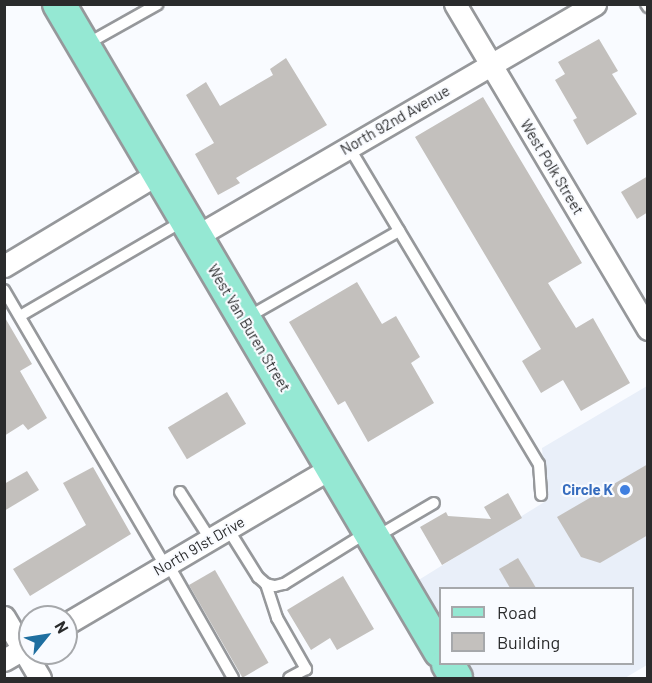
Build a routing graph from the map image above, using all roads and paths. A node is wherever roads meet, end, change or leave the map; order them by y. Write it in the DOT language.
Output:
graph roads {
  1 [pos="59,4"];
  2 [pos="158,4"];
  3 [pos="455,4"];
  4 [pos="595,4"];
  5 [pos="84,46"];
  6 [pos="491,65"];
  7 [pos="349,147"];
  8 [pos="159,173"];
  9 [pos="190,228"];
  10 [pos="399,231"];
  11 [pos="4,266"];
  12 [pos="4,290"];
  13 [pos="20,316"];
  14 [pos="244,320"];
  15 [pos="648,329"];
  16 [pos="332,468"];
  17 [pos="180,492"];
  18 [pos="541,495"];
  19 [pos="434,503"];
  20 [pos="219,534"];
  21 [pos="371,535"];
  22 [pos="166,565"];
  23 [pos="266,584"];
  24 [pos="4,617"];
  25 [pos="78,617"];
  26 [pos="18,635"];
  27 [pos="439,648"];
  28 [pos="18,652"];
  29 [pos="4,660"];
  30 [pos="233,678"];
  31 [pos="290,678"];
  1 -- 5 [label="main road, West Van Buren Street"];
  2 -- 5 [label="lane"];
  3 -- 6 [label="street, West Polk Street"];
  4 -- 6 [label="street, North 92nd Avenue"];
  5 -- 8 [label="main road, West Van Buren Street"];
  6 -- 7 [label="street, North 92nd Avenue"];
  6 -- 15 [label="street, West Polk Street"];
  7 -- 9 [label="street, North 92nd Avenue"];
  7 -- 10 [label="lane"];
  8 -- 9 [label="main road, West Van Buren Street"];
  8 -- 11 [label="street"];
  9 -- 13 [label="lane"];
  9 -- 14 [label="main road, West Van Buren Street"];
  10 -- 14 [label="lane"];
  10 -- 18 [label="lane"];
  12 -- 13 [label="lane"];
  13 -- 22 [label="lane"];
  14 -- 16 [label="main road, West Van Buren Street"];
  16 -- 20 [label="street, North 91st Drive"];
  16 -- 21 [label="main road, West Van Buren Street"];
  17 -- 20 [label="lane"];
  19 -- 21 [label="lane"];
  20 -- 22 [label="street, North 91st Drive"];
  20 -- 23 [label="lane"];
  21 -- 23 [label="lane"];
  21 -- 27 [label="main road, West Van Buren Street"];
  22 -- 25 [label="street, North 91st Drive"];
  22 -- 30 [label="lane"];
  23 -- 31 [label="lane"];
  24 -- 26 [label="street"];
  28 -- 29 [label="street"];
}
